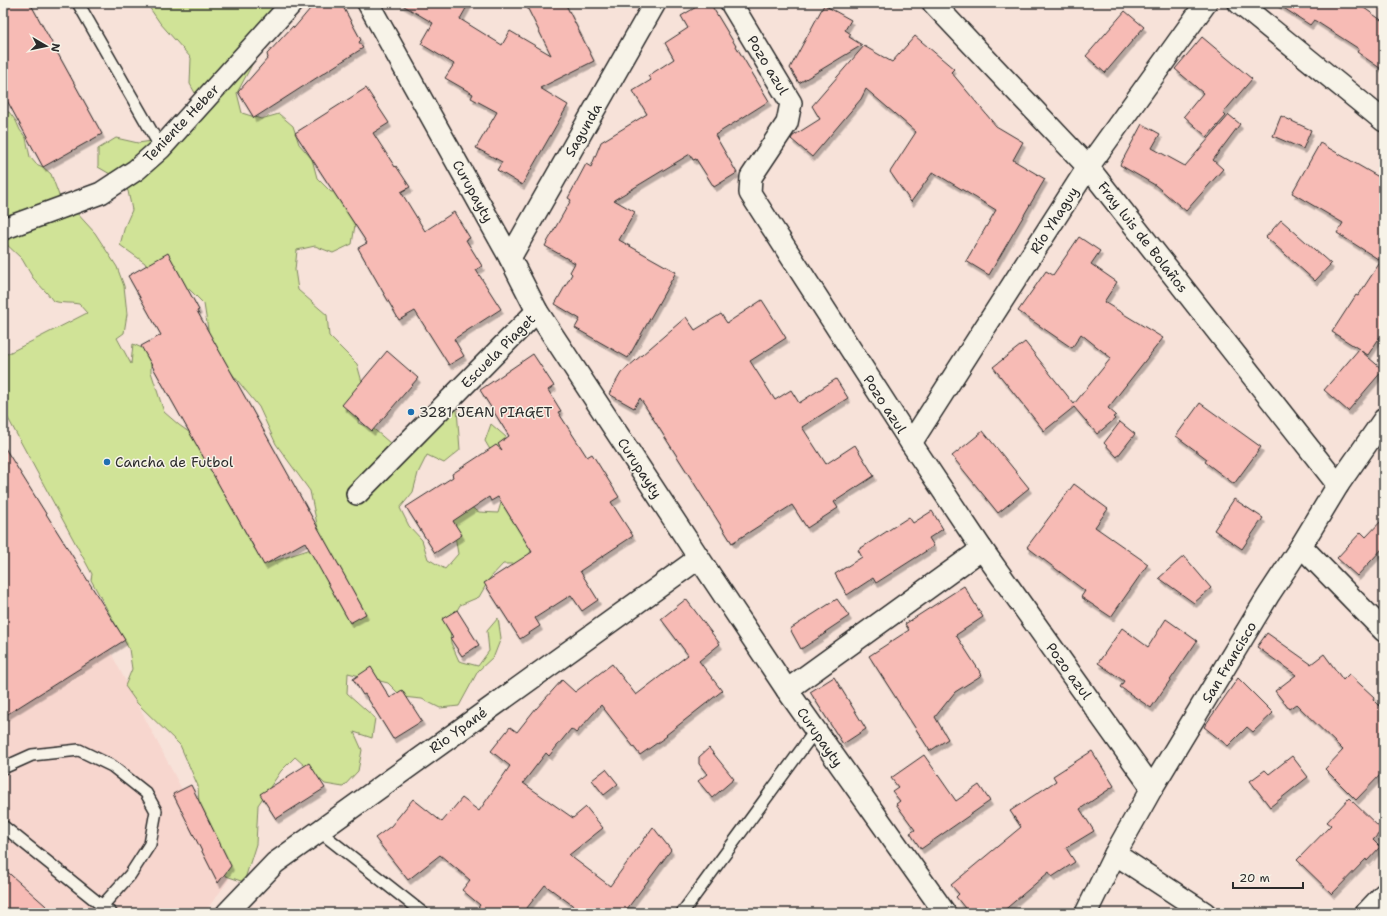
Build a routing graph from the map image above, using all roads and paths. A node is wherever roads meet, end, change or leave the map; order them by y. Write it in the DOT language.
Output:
graph roads {
  1 [pos="78,3"];
  2 [pos="292,3"];
  3 [pos="368,3"];
  4 [pos="655,3"];
  5 [pos="731,3"];
  6 [pos="933,3"];
  7 [pos="1206,3"];
  8 [pos="1239,3"];
  9 [pos="1384,121"];
  10 [pos="161,148"];
  11 [pos="1088,167"];
  12 [pos="3,229"];
  13 [pos="510,258"];
  14 [pos="537,311"];
  15 [pos="1384,419"];
  16 [pos="910,443"];
  17 [pos="1338,485"];
  18 [pos="357,494"];
  19 [pos="1301,546"];
  20 [pos="982,549"];
  21 [pos="699,558"];
  22 [pos="1384,631"];
  23 [pos="787,690"];
  24 [pos="815,731"];
  25 [pos="3,768"];
  26 [pos="1152,788"];
  27 [pos="3,826"];
  28 [pos="319,831"];
  29 [pos="1115,854"];
  30 [pos="1384,894"];
  31 [pos="937,909"];
  32 [pos="107,910"];
  33 [pos="227,913"];
  34 [pos="423,913"];
  35 [pos="682,913"];
  36 [pos="1086,913"];
  37 [pos="1206,913"];
  38 [pos="1366,913"];
  1 -- 10 [label="lane"];
  2 -- 10 [label="street, Teniente Heber"];
  3 -- 13 [label="street, Curupayty"];
  4 -- 13 [label="street, Sagunda"];
  5 -- 16 [label="street, Pozo azul"];
  6 -- 11 [label="street, Fray luis de Bolaños"];
  7 -- 11 [label="street, Río Yhaguy"];
  8 -- 9 [label="street"];
  10 -- 12 [label="street, Teniente Heber"];
  11 -- 16 [label="street, Río Yhaguy"];
  11 -- 17 [label="street, Fray luis de Bolaños"];
  13 -- 14 [label="street, Curupayty"];
  14 -- 18 [label="street, Escuela Piaget"];
  14 -- 21 [label="street, Curupayty"];
  15 -- 17 [label="street, San Francisco"];
  16 -- 20 [label="street, Pozo azul"];
  17 -- 19 [label="street, San Francisco"];
  19 -- 22 [label="street"];
  19 -- 26 [label="street, San Francisco"];
  20 -- 23 [label="street"];
  20 -- 26 [label="street, Pozo azul"];
  21 -- 23 [label="street, Curupayty"];
  21 -- 28 [label="street, Rio Ypané"];
  23 -- 24 [label="street, Curupayty"];
  24 -- 31 [label="street, Curupayty"];
  24 -- 35 [label="lane"];
  25 -- 32 [label="lane"];
  26 -- 29 [label="street, San Francisco"];
  27 -- 32 [label="lane"];
  28 -- 33 [label="street, Rio Ypané"];
  28 -- 34 [label="lane"];
  29 -- 36 [label="street, San Francisco"];
  29 -- 37 [label="street"];
  30 -- 38 [label="street"];
}
